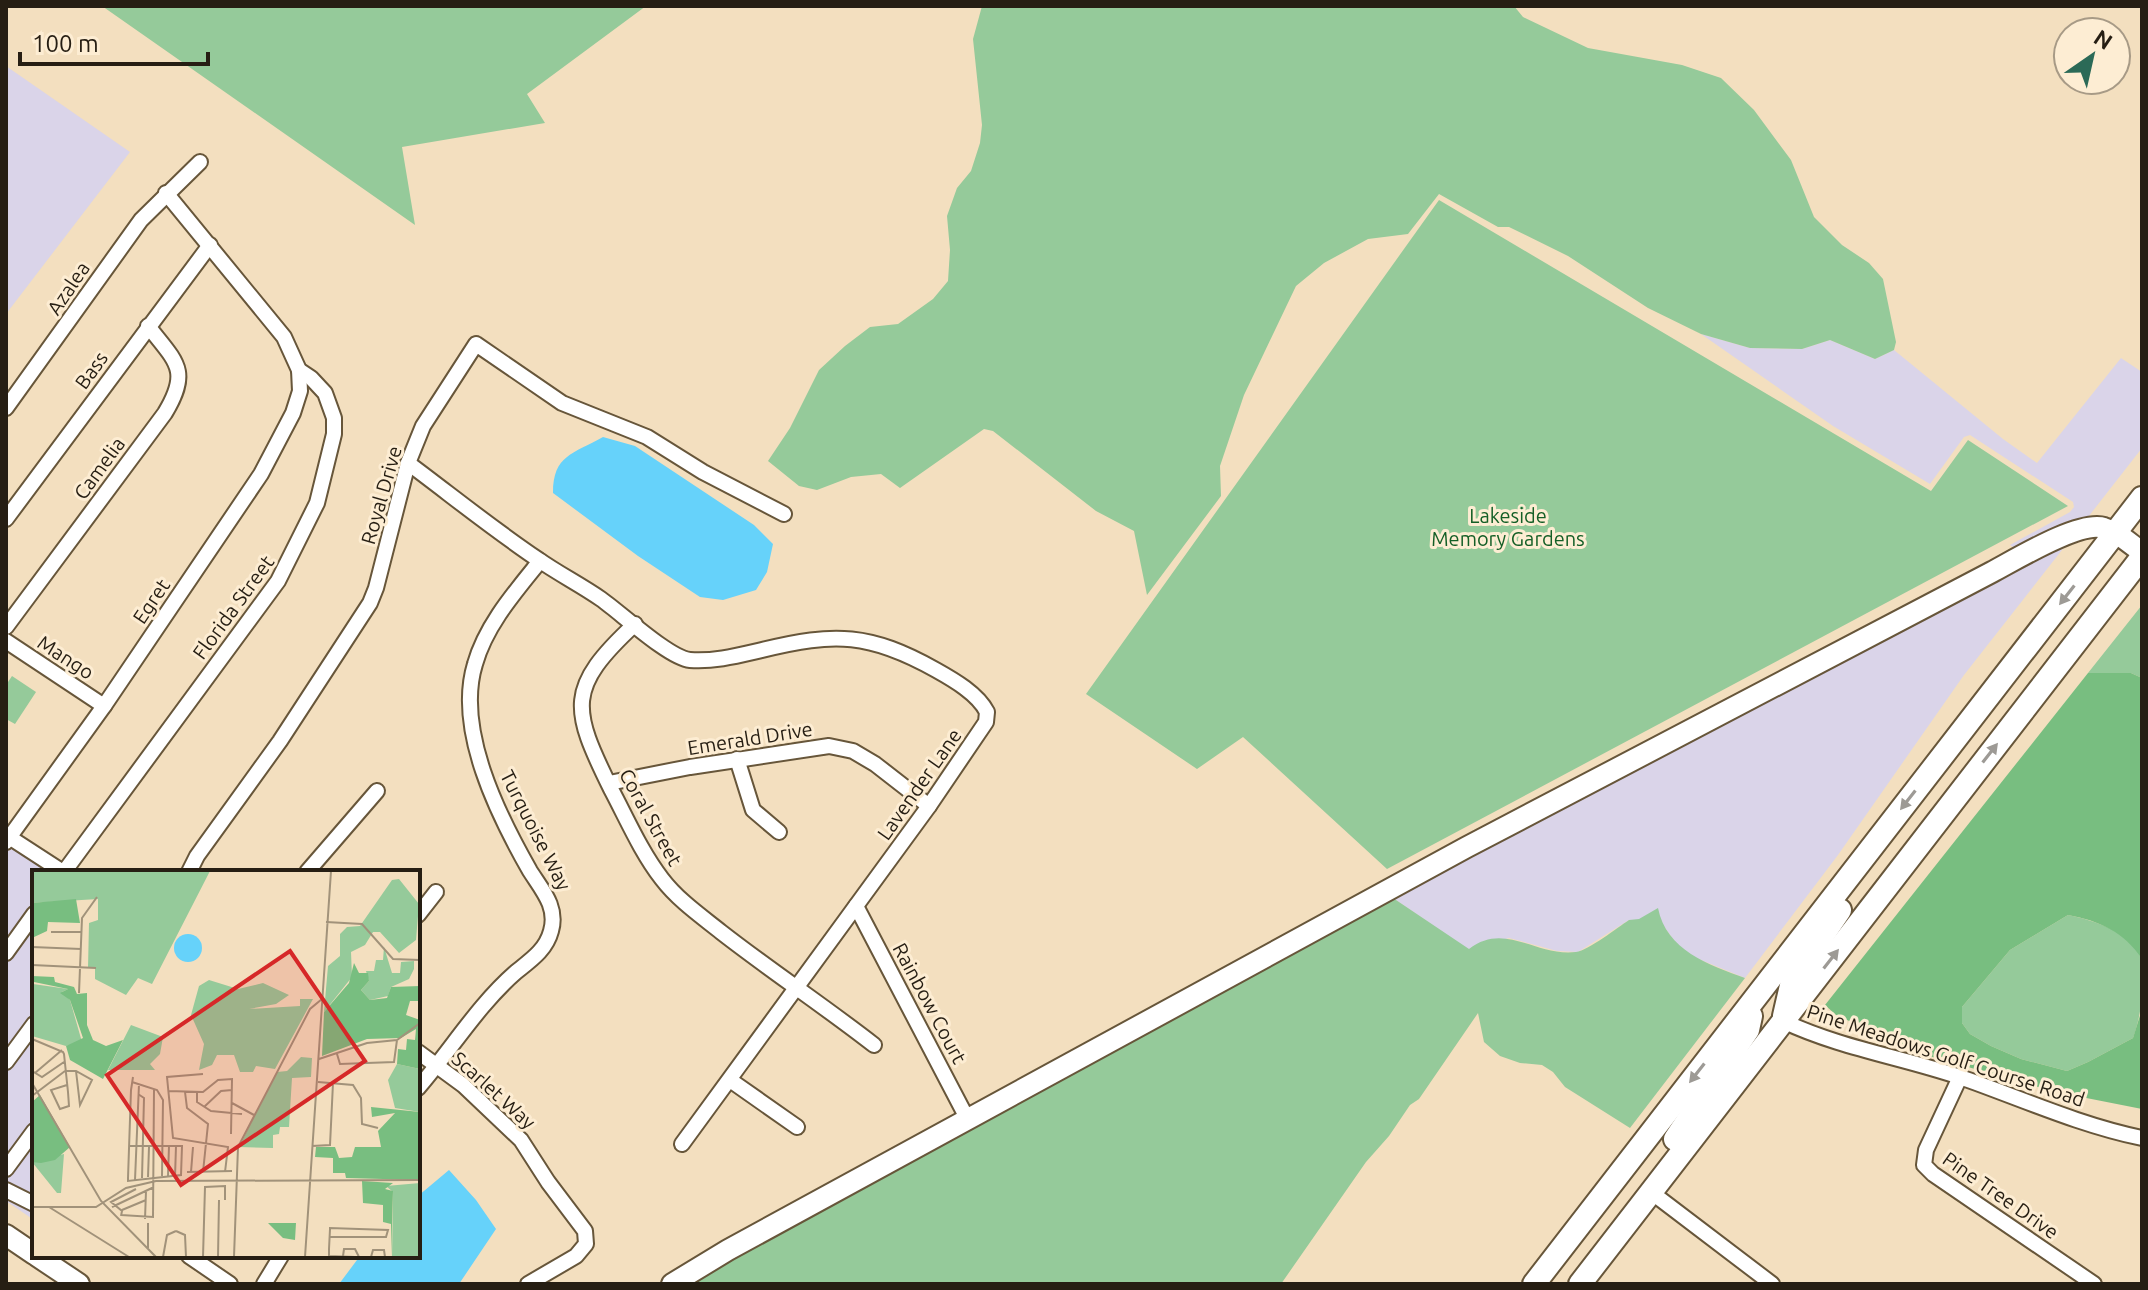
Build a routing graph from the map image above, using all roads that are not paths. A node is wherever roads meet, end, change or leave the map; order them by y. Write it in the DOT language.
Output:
graph roads {
  1 [pos="200,162"];
  2 [pos="166,193"];
  3 [pos="210,245"];
  4 [pos="148,326"];
  5 [pos="299,370"];
  6 [pos="6,408"];
  7 [pos="408,463"];
  8 [pos="2142,498"];
  9 [pos="784,514"];
  10 [pos="6,519"];
  11 [pos="2114,533"];
  12 [pos="2142,554"];
  13 [pos="540,561"];
  14 [pos="635,624"];
  15 [pos="6,627"];
  16 [pos="6,641"];
  17 [pos="104,706"];
  18 [pos="737,759"];
  19 [pos="609,783"];
  20 [pos="377,791"];
  21 [pos="929,806"];
  22 [pos="1887,827"];
  23 [pos="779,832"];
  24 [pos="7,838"];
  25 [pos="60,870"];
  26 [pos="64,870"];
  27 [pos="190,870"];
  28 [pos="309,870"];
  29 [pos="436,892"];
  30 [pos="856,906"];
  31 [pos="420,912"];
  32 [pos="32,917"];
  33 [pos="6,953"];
  34 [pos="796,987"];
  35 [pos="1754,999"];
  36 [pos="1783,1021"];
  37 [pos="32,1027"];
  38 [pos="874,1045"];
  39 [pos="420,1053"];
  40 [pos="6,1062"];
  41 [pos="437,1065"];
  42 [pos="1960,1077"];
  43 [pos="730,1080"];
  44 [pos="420,1086"];
  45 [pos="968,1120"];
  46 [pos="797,1127"];
  47 [pos="32,1134"];
  48 [pos="2142,1138"];
  49 [pos="682,1144"];
  50 [pos="6,1169"];
  51 [pos="1651,1192"];
  52 [pos="10,1193"];
  53 [pos="32,1203"];
  54 [pos="6,1235"];
  55 [pos="32,1252"];
  56 [pos="40,1258"];
  57 [pos="192,1258"];
  58 [pos="280,1258"];
  59 [pos="1595,1264"];
  60 [pos="79,1284"];
  61 [pos="230,1284"];
  62 [pos="264,1284"];
  63 [pos="528,1284"];
  64 [pos="672,1284"];
  65 [pos="1534,1284"];
  66 [pos="1580,1284"];
  67 [pos="1772,1284"];
  68 [pos="2094,1284"];
  1 -- 2 [label="street, Azalea"];
  2 -- 3 [label="street, Florida Street"];
  2 -- 6 [label="street, Azalea"];
  3 -- 4 [label="street, Bass"];
  3 -- 5 [label="street, Florida Street"];
  4 -- 10 [label="street, Bass"];
  4 -- 15 [label="street, Camelia"];
  5 -- 17 [label="street, Egret"];
  5 -- 26 [label="street, Florida Street"];
  7 -- 9 [label="street, Royal Drive"];
  7 -- 13 [label="street, Lavender Lane"];
  7 -- 27 [label="street, Royal Drive"];
  8 -- 11 [label="main road"];
  11 -- 12 [label="street"];
  11 -- 22 [label="main road, one-way"];
  11 -- 45 [label="street"];
  36 -- 12 [label="main road, one-way"];
  13 -- 14 [label="street, Lavender Lane"];
  13 -- 41 [label="street, Turquoise Way"];
  14 -- 19 [label="street, Coral Street"];
  14 -- 21 [label="street, Lavender Lane"];
  16 -- 17 [label="street, Mango"];
  17 -- 24 [label="street, Egret"];
  18 -- 19 [label="street, Emerald Drive"];
  18 -- 21 [label="street, Emerald Drive"];
  18 -- 23 [label="street"];
  19 -- 34 [label="street, Coral Street"];
  20 -- 28 [label="street"];
  21 -- 30 [label="street, Lavender Lane"];
  22 -- 35 [label="main road"];
  22 -- 36 [label="main road"];
  24 -- 25 [label="street"];
  29 -- 31 [label="street"];
  30 -- 34 [label="street, Lavender Lane"];
  30 -- 45 [label="street, Rainbow Court"];
  32 -- 33 [label="street"];
  34 -- 38 [label="street, Coral Street"];
  34 -- 43 [label="street, Lavender Lane"];
  35 -- 59 [label="main road"];
  35 -- 65 [label="main road, one-way"];
  36 -- 42 [label="street, Pine Meadows Golf Course Road"];
  36 -- 51 [label="main road"];
  37 -- 40 [label="street"];
  39 -- 41 [label="street, Scarlet Way"];
  41 -- 44 [label="street, Turquoise Way"];
  41 -- 63 [label="street, Scarlet Way"];
  42 -- 48 [label="street, Pine Meadows Golf Course Road"];
  42 -- 68 [label="street, Pine Tree Drive"];
  43 -- 46 [label="street"];
  43 -- 49 [label="street, Lavender Lane"];
  45 -- 64 [label="street"];
  47 -- 50 [label="street"];
  51 -- 59 [label="main road"];
  51 -- 67 [label="street"];
  52 -- 53 [label="street"];
  54 -- 55 [label="street"];
  56 -- 60 [label="street"];
  57 -- 61 [label="street"];
  58 -- 62 [label="street"];
  59 -- 66 [label="main road"];
}
